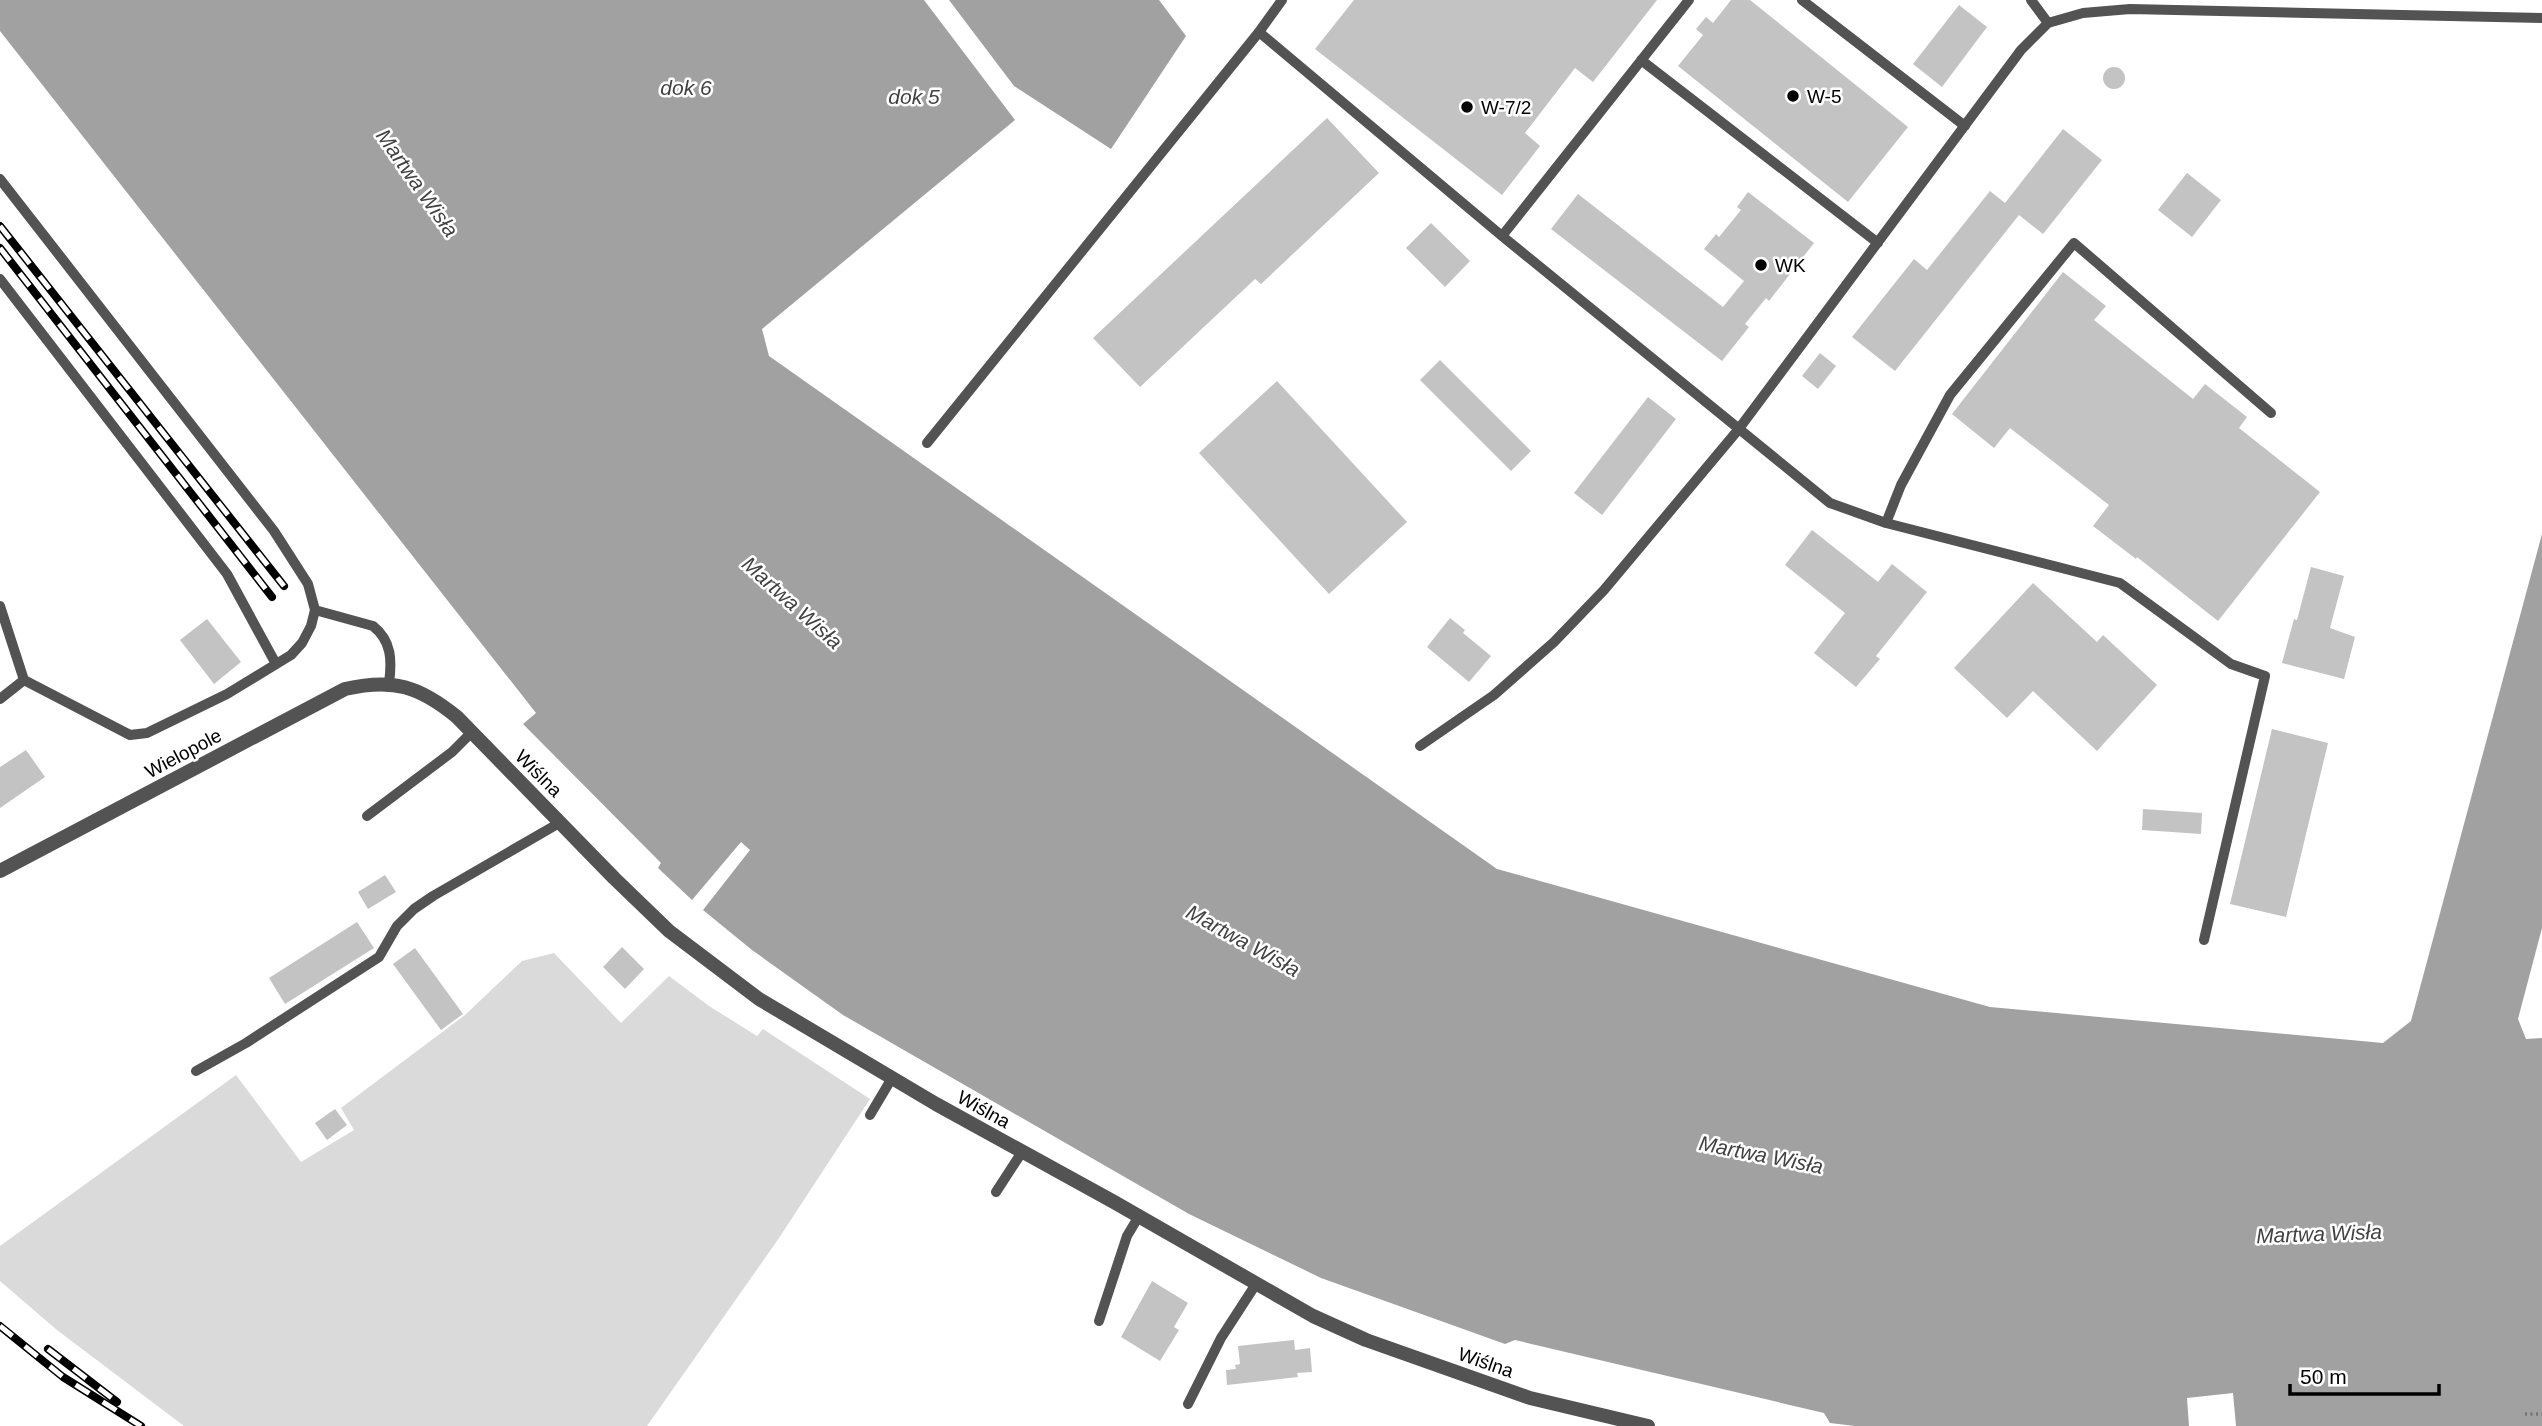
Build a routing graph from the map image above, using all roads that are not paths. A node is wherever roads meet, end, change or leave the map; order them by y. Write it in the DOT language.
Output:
graph roads {
  1 [pos="1282,0"];
  2 [pos="1689,0"];
  3 [pos="1802,0"];
  4 [pos="2031,0"];
  5 [pos="2542,18"];
  6 [pos="2048,23"];
  7 [pos="1259,32"];
  8 [pos="1641,60"];
  9 [pos="1965,126"];
  10 [pos="0,178"];
  11 [pos="1502,236"];
  12 [pos="1878,243"];
  13 [pos="0,279"];
  14 [pos="2270,413"];
  15 [pos="1738,430"];
  16 [pos="927,443"];
  17 [pos="1886,523"];
  18 [pos="0,606"];
  19 [pos="316,610"];
  20 [pos="276,664"];
  21 [pos="24,680"];
  22 [pos="389,683"];
  23 [pos="0,699"];
  24 [pos="472,732"];
  25 [pos="1420,746"];
  26 [pos="368,816"];
  27 [pos="561,822"];
  28 [pos="0,871"];
  29 [pos="2204,940"];
  30 [pos="196,1071"];
  31 [pos="892,1078"];
  32 [pos="870,1115"];
  33 [pos="1022,1152"];
  34 [pos="996,1192"];
  35 [pos="1139,1216"];
  36 [pos="1256,1284"];
  37 [pos="1099,1321"];
  38 [pos="1188,1404"];
  39 [pos="1648,1426"];
  1 -- 7 [label="lane"];
  2 -- 8 [label="lane"];
  3 -- 9 [label="lane"];
  4 -- 6 [label="lane"];
  5 -- 6 [label="lane"];
  6 -- 9 [label="lane"];
  7 -- 11 [label="lane"];
  7 -- 16 [label="lane"];
  8 -- 11 [label="lane"];
  8 -- 12 [label="lane"];
  9 -- 12 [label="lane"];
  10 -- 19 [label="lane"];
  11 -- 15 [label="lane"];
  12 -- 15 [label="lane"];
  13 -- 20 [label="lane"];
  14 -- 17 [label="lane"];
  15 -- 17 [label="lane"];
  15 -- 25 [label="lane"];
  17 -- 29 [label="lane"];
  18 -- 21 [label="lane"];
  19 -- 20 [label="lane"];
  19 -- 22 [label="lane"];
  20 -- 21 [label="lane"];
  21 -- 23 [label="lane"];
  22 -- 24 [label="street, Wiślna"];
  22 -- 28 [label="street, Wielopole"];
  24 -- 26 [label="lane"];
  24 -- 27 [label="street, Wiślna"];
  27 -- 30 [label="lane"];
  27 -- 31 [label="street, Wiślna"];
  31 -- 32 [label="lane"];
  31 -- 33 [label="street, Wiślna"];
  33 -- 34 [label="lane"];
  33 -- 35 [label="street, Wiślna"];
  35 -- 36 [label="street, Wiślna"];
  35 -- 37 [label="lane"];
  36 -- 38 [label="lane"];
  36 -- 39 [label="street, Wiślna"];
}
